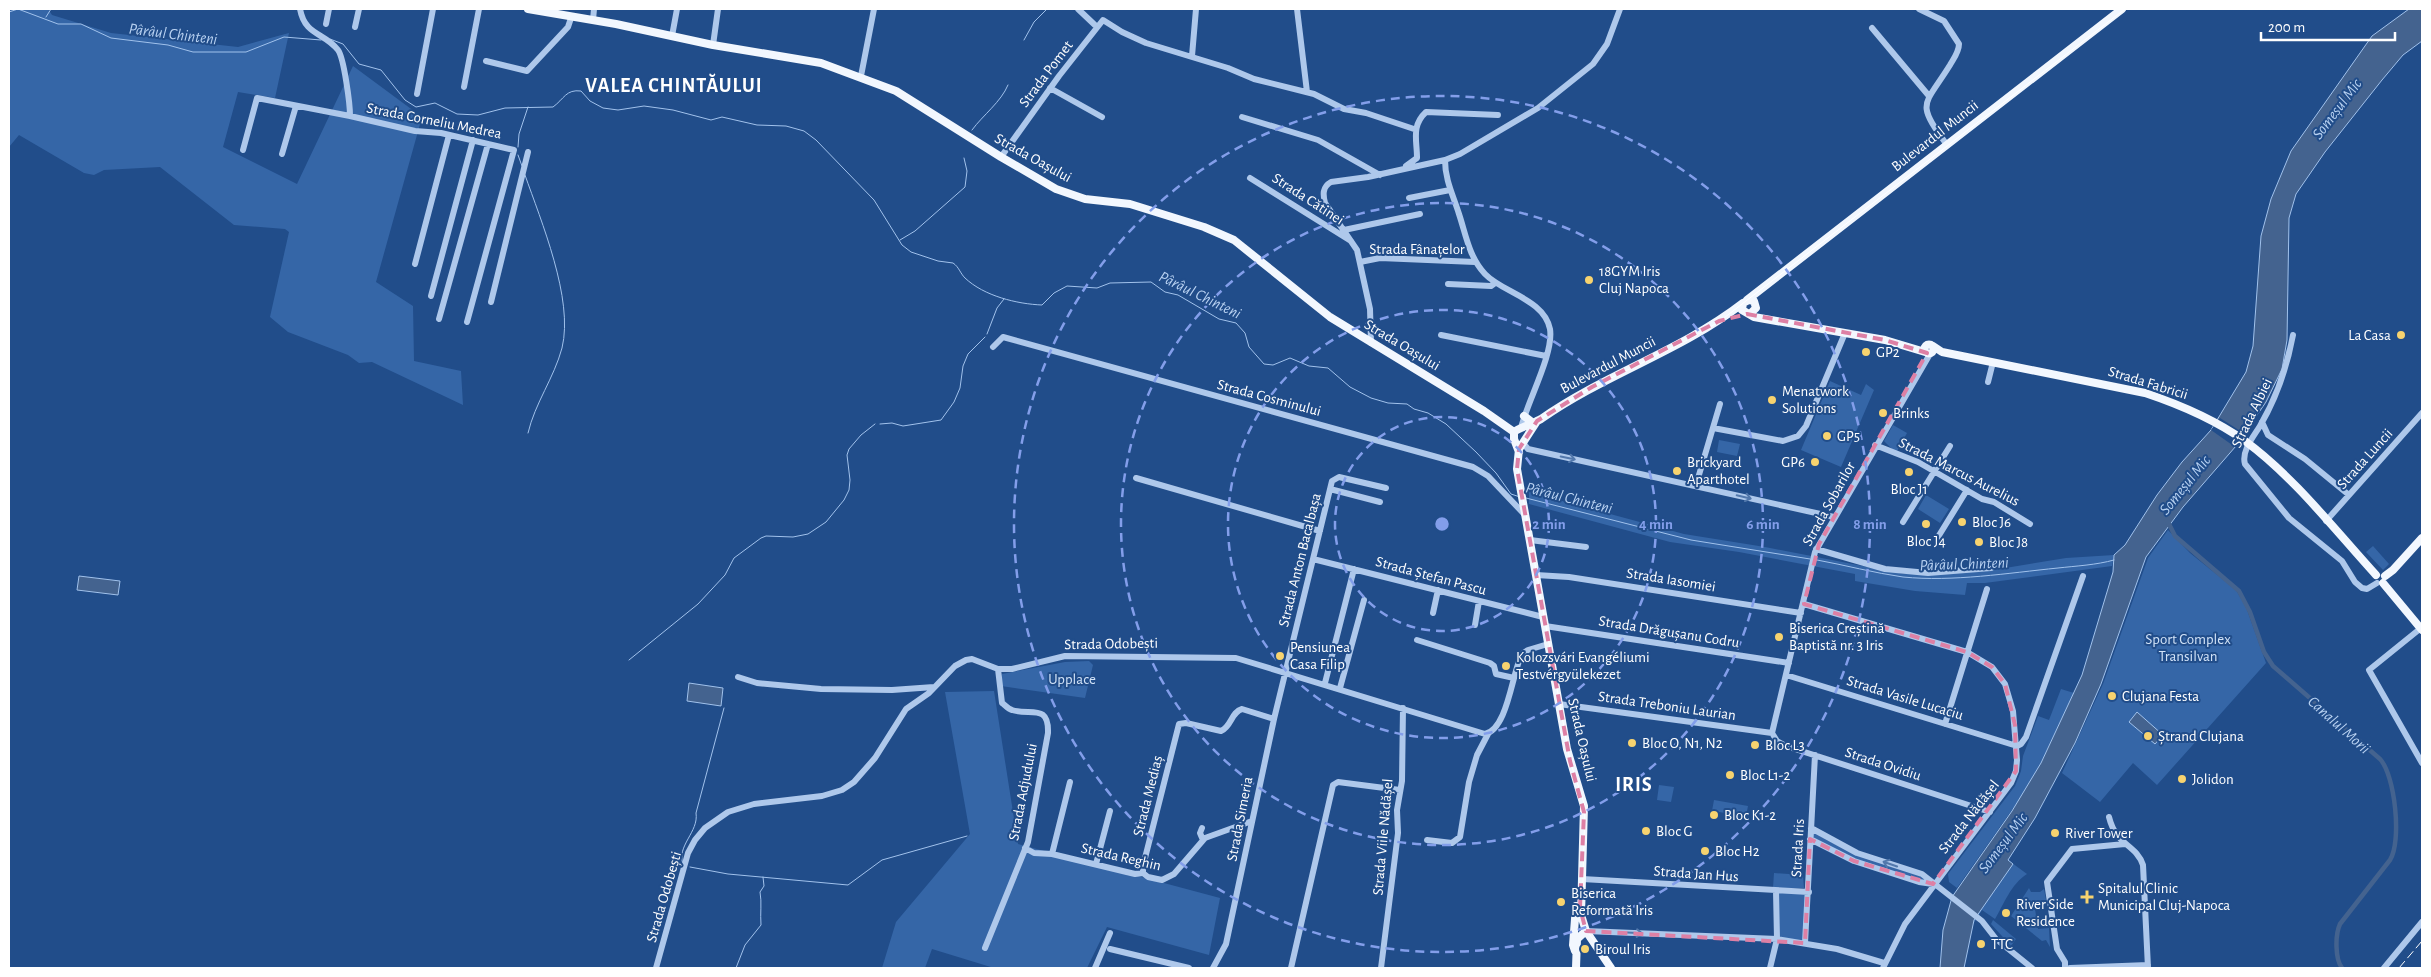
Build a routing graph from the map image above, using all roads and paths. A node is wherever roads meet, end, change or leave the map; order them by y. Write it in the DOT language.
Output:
graph roads {
  1 [pos="300,9"];
  2 [pos="329,9"];
  3 [pos="359,9"];
  4 [pos="433,9"];
  5 [pos="479,9"];
  6 [pos="528,9"];
  7 [pos="594,9"];
  8 [pos="677,9"];
  9 [pos="718,9"];
  10 [pos="874,9"];
  11 [pos="1078,9"];
  12 [pos="1196,9"];
  13 [pos="1297,9"];
  14 [pos="1620,9"];
  15 [pos="1919,9"];
  16 [pos="2122,9"];
  17 [pos="572,18"];
  18 [pos="593,20"];
  19 [pos="326,24"];
  20 [pos="355,27"];
  21 [pos="1098,27"];
  22 [pos="1872,28"];
  23 [pos="672,36"];
  24 [pos="713,45"];
  25 [pos="1192,56"];
  26 [pos="486,61"];
  27 [pos="861,76"];
  28 [pos="464,87"];
  29 [pos="1050,88"];
  30 [pos="1307,92"];
  31 [pos="416,94"];
  32 [pos="1929,96"];
  33 [pos="296,106"];
  34 [pos="1498,114"];
  35 [pos="350,116"];
  36 [pos="1102,117"];
  37 [pos="1242,117"];
  38 [pos="1414,129"];
  39 [pos="449,135"];
  40 [pos="473,140"];
  41 [pos="488,144"];
  42 [pos="1947,145"];
  43 [pos="243,150"];
  44 [pos="528,152"];
  45 [pos="282,154"];
  46 [pos="1001,157"];
  47 [pos="1445,160"];
  48 [pos="1404,168"];
  49 [pos="1380,175"];
  50 [pos="1250,178"];
  51 [pos="1450,190"];
  52 [pos="1409,198"];
  53 [pos="1420,214"];
  54 [pos="1344,230"];
  55 [pos="1352,241"];
  56 [pos="1360,262"];
  57 [pos="1475,262"];
  58 [pos="415,264"];
  59 [pos="1448,284"];
  60 [pos="1495,284"];
  61 [pos="1765,286"];
  62 [pos="432,296"];
  63 [pos="490,302"];
  64 [pos="1745,302"];
  65 [pos="1756,307"];
  66 [pos="1748,314"];
  67 [pos="439,319"];
  68 [pos="1774,320"];
  69 [pos="1719,321"];
  70 [pos="467,322"];
  71 [pos="1845,333"];
  72 [pos="1441,335"];
  73 [pos="2293,335"];
  74 [pos="1371,343"];
  75 [pos="993,347"];
  76 [pos="1928,351"];
  77 [pos="1546,356"];
  78 [pos="1993,362"];
  79 [pos="1988,382"];
  80 [pos="1720,404"];
  81 [pos="2422,413"];
  82 [pos="1524,416"];
  83 [pos="1535,422"];
  84 [pos="2262,422"];
  85 [pos="1713,428"];
  86 [pos="1520,433"];
  87 [pos="2268,435"];
  88 [pos="2253,438"];
  89 [pos="1523,443"];
  90 [pos="1875,445"];
  91 [pos="1950,446"];
  92 [pos="1519,452"];
  93 [pos="1934,471"];
  94 [pos="1136,478"];
  95 [pos="1696,485"];
  96 [pos="1386,488"];
  97 [pos="1330,489"];
  98 [pos="1967,490"];
  99 [pos="2349,495"];
  100 [pos="1380,502"];
  101 [pos="1525,511"];
  102 [pos="1834,518"];
  103 [pos="2326,520"];
  104 [pos="1903,522"];
  105 [pos="2030,524"];
  106 [pos="1320,531"];
  107 [pos="1938,537"];
  108 [pos="2422,538"];
  109 [pos="1530,540"];
  110 [pos="1586,547"];
  111 [pos="1816,552"];
  112 [pos="1313,559"];
  113 [pos="1991,568"];
  114 [pos="1354,569"];
  115 [pos="1536,575"];
  116 [pos="2083,576"];
  117 [pos="2380,579"];
  118 [pos="1987,589"];
  119 [pos="1438,590"];
  120 [pos="1364,600"];
  121 [pos="1479,601"];
  122 [pos="1804,604"];
  123 [pos="1433,613"];
  124 [pos="1801,613"];
  125 [pos="1543,617"];
  126 [pos="1475,625"];
  127 [pos="1545,626"];
  128 [pos="2422,629"];
  129 [pos="1417,640"];
  130 [pos="1548,644"];
  131 [pos="1967,652"];
  132 [pos="1788,663"];
  133 [pos="998,669"];
  134 [pos="1286,672"];
  135 [pos="1786,675"];
  136 [pos="738,677"];
  137 [pos="1514,678"];
  138 [pos="1325,683"];
  139 [pos="934,687"];
  140 [pos="1340,688"];
  141 [pos="1559,704"];
  142 [pos="1403,708"];
  143 [pos="1274,719"];
  144 [pos="1945,724"];
  145 [pos="1772,733"];
  146 [pos="1488,734"];
  147 [pos="2017,746"];
  148 [pos="1815,754"];
  149 [pos="2422,763"];
  150 [pos="1070,782"];
  151 [pos="1400,790"];
  152 [pos="1110,811"];
  153 [pos="1990,812"];
  154 [pos="2109,817"];
  155 [pos="1252,822"];
  156 [pos="1202,828"];
  157 [pos="1811,828"];
  158 [pos="1810,838"];
  159 [pos="1203,840"];
  160 [pos="1427,840"];
  161 [pos="2125,844"];
  162 [pos="1025,848"];
  163 [pos="1052,854"];
  164 [pos="1096,864"];
  165 [pos="1143,873"];
  166 [pos="1582,879"];
  167 [pos="1933,884"];
  168 [pos="1776,891"];
  169 [pos="1809,892"];
  170 [pos="1581,896"];
  171 [pos="2422,922"];
  172 [pos="1585,927"];
  173 [pos="1574,931"];
  174 [pos="1110,933"];
  175 [pos="1777,939"];
  176 [pos="1805,943"];
  177 [pos="985,948"];
  178 [pos="1110,949"];
  179 [pos="1575,951"];
  180 [pos="1883,965"];
  181 [pos="2148,966"];
  182 [pos="656,968"];
  183 [pos="1095,968"];
  184 [pos="1189,968"];
  185 [pos="1213,968"];
  186 [pos="1291,968"];
  187 [pos="1381,968"];
  188 [pos="1576,968"];
  189 [pos="1611,968"];
  190 [pos="1770,968"];
  191 [pos="2032,968"];
  192 [pos="2065,968"];
  193 [pos="2070,968"];
  194 [pos="2384,968"];
  1 -- 35 [label="street"];
  2 -- 19 [label="street"];
  3 -- 20 [label="street"];
  4 -- 31 [label="street"];
  5 -- 28 [label="street"];
  6 -- 17 [label="main road, Strada Oașului"];
  7 -- 18 [label="street"];
  8 -- 23 [label="street"];
  9 -- 24 [label="street"];
  10 -- 27 [label="street"];
  11 -- 21 [label="street"];
  12 -- 25 [label="street"];
  13 -- 30 [label="street"];
  14 -- 47 [label="street"];
  15 -- 32 [label="street"];
  16 -- 42 [label="main road, Bulevardul Muncii"];
  17 -- 18 [label="main road, Strada Oașului"];
  17 -- 26 [label="street"];
  18 -- 23 [label="main road, Strada Oașului"];
  21 -- 25 [label="street"];
  21 -- 29 [label="street, Strada Pomet"];
  22 -- 32 [label="street"];
  23 -- 24 [label="main road, Strada Oașului"];
  24 -- 27 [label="main road, Strada Oașului"];
  25 -- 30 [label="street"];
  27 -- 46 [label="main road, Strada Oașului"];
  29 -- 36 [label="street"];
  29 -- 46 [label="street, Strada Pomet"];
  30 -- 38 [label="street"];
  32 -- 42 [label="street"];
  33 -- 35 [label="street, Strada Corneliu Medrea"];
  33 -- 43 [label="street, Strada Corneliu Medrea"];
  33 -- 45 [label="street"];
  34 -- 38 [label="street"];
  35 -- 39 [label="street, Strada Corneliu Medrea"];
  37 -- 49 [label="street"];
  38 -- 48 [label="street"];
  39 -- 40 [label="street, Strada Corneliu Medrea"];
  39 -- 58 [label="street"];
  40 -- 41 [label="street, Strada Corneliu Medrea"];
  40 -- 62 [label="street"];
  41 -- 67 [label="street"];
  41 -- 70 [label="street, Strada Corneliu Medrea"];
  42 -- 61 [label="main road, Bulevardul Muncii"];
  44 -- 63 [label="street"];
  46 -- 74 [label="main road, Strada Oașului"];
  47 -- 48 [label="street"];
  47 -- 51 [label="street, Strada Fânațelor"];
  48 -- 49 [label="street"];
  49 -- 54 [label="street"];
  50 -- 55 [label="street, Strada Cătinei"];
  51 -- 52 [label="street"];
  51 -- 57 [label="street, Strada Fânațelor"];
  53 -- 54 [label="street"];
  54 -- 55 [label="street"];
  55 -- 56 [label="street"];
  56 -- 57 [label="street, Strada Fânațelor"];
  56 -- 74 [label="street"];
  57 -- 60 [label="street, Strada Fânațelor"];
  59 -- 60 [label="street"];
  60 -- 77 [label="street, Strada Fânațelor"];
  61 -- 64 [label="main road, Bulevardul Muncii"];
  61 -- 65 [label="main road, Bulevardul Muncii"];
  64 -- 65 [label="main road, Strada Fabricii"];
  64 -- 66 [label="main road"];
  64 -- 69 [label="main road, Bulevardul Muncii"];
  65 -- 66 [label="main road"];
  65 -- 68 [label="main road, Strada Fabricii"];
  66 -- 68 [label="main road, Strada Fabricii"];
  66 -- 69 [label="main road, Bulevardul Muncii"];
  68 -- 71 [label="main road, Strada Fabricii"];
  69 -- 83 [label="main road, Bulevardul Muncii"];
  71 -- 76 [label="main road, Strada Fabricii"];
  71 -- 85 [label="street"];
  72 -- 77 [label="street"];
  73 -- 84 [label="street, Strada Albiei"];
  74 -- 86 [label="main road, Strada Oașului"];
  75 -- 101 [label="street, Strada Cosminului"];
  76 -- 78 [label="main road, Strada Fabricii"];
  76 -- 90 [label="street, Strada Sobarilor"];
  77 -- 82 [label="street, Strada Fânațelor"];
  78 -- 79 [label="street"];
  78 -- 103 [label="main road, Strada Fabricii"];
  80 -- 85 [label="street"];
  81 -- 99 [label="street, Strada Luncii"];
  82 -- 83 [label="main road"];
  82 -- 86 [label="street, Strada Fânațelor"];
  83 -- 86 [label="main road, Bulevardul Muncii"];
  84 -- 87 [label="street"];
  84 -- 88 [label="street, Strada Albiei"];
  85 -- 95 [label="street"];
  86 -- 89 [label="main road, Bulevardul Muncii"];
  86 -- 92 [label="main road, Strada Oașului"];
  87 -- 88 [label="street"];
  87 -- 99 [label="street"];
  88 -- 117 [label="street, Strada Albiei"];
  89 -- 92 [label="main road, Strada Oașului"];
  89 -- 95 [label="street, one-way"];
  90 -- 93 [label="street, Strada Marcus Aurelius"];
  90 -- 102 [label="street, Strada Sobarilor"];
  91 -- 93 [label="street"];
  92 -- 101 [label="main road, Strada Oașului"];
  93 -- 98 [label="street, Strada Marcus Aurelius"];
  93 -- 104 [label="street"];
  94 -- 106 [label="street"];
  95 -- 102 [label="street, one-way"];
  96 -- 97 [label="street, Strada Anton Bacalbașa"];
  97 -- 100 [label="street"];
  97 -- 106 [label="street, Strada Anton Bacalbașa"];
  98 -- 105 [label="street, Strada Marcus Aurelius"];
  98 -- 107 [label="street"];
  99 -- 103 [label="street, Strada Luncii"];
  101 -- 109 [label="main road, Strada Oașului"];
  102 -- 111 [label="street, Strada Sobarilor"];
  103 -- 117 [label="main road, Strada Fabricii"];
  106 -- 112 [label="street, Strada Anton Bacalbașa"];
  108 -- 117 [label="main road"];
  109 -- 110 [label="street"];
  109 -- 115 [label="main road, Strada Oașului"];
  111 -- 113 [label="street"];
  111 -- 122 [label="street, Strada Sobarilor"];
  112 -- 114 [label="street, Strada Ștefan Pascu"];
  112 -- 134 [label="street, Strada Anton Bacalbașa"];
  114 -- 119 [label="street, Strada Ștefan Pascu"];
  114 -- 138 [label="street"];
  115 -- 124 [label="street, Strada Iasomiei"];
  115 -- 125 [label="main road, Strada Oașului"];
  116 -- 147 [label="street"];
  117 -- 128 [label="main road, Strada Fabricii"];
  118 -- 131 [label="street"];
  119 -- 121 [label="street, Strada Ștefan Pascu"];
  119 -- 123 [label="street"];
  120 -- 140 [label="street"];
  121 -- 125 [label="street, Strada Ștefan Pascu"];
  121 -- 126 [label="street"];
  122 -- 124 [label="street, Strada Sobarilor"];
  122 -- 131 [label="street, Strada Nădășel"];
  124 -- 132 [label="street, Strada Sobarilor"];
  125 -- 127 [label="main road, Strada Oașului"];
  127 -- 130 [label="main road, Strada Oașului"];
  127 -- 132 [label="street, Strada Drăgușanu Codru"];
  128 -- 149 [label="street"];
  129 -- 137 [label="street"];
  130 -- 137 [label="street"];
  130 -- 141 [label="main road, Strada Oașului"];
  131 -- 144 [label="street"];
  131 -- 147 [label="street, Strada Nădășel"];
  132 -- 135 [label="street, Strada Sobarilor"];
  133 -- 134 [label="street, Strada Odobești"];
  133 -- 139 [label="street, Strada Odobești"];
  133 -- 162 [label="street, Strada Adjudului"];
  134 -- 138 [label="street, Strada Odobești"];
  134 -- 143 [label="street, Strada Simeria"];
  135 -- 144 [label="street, Strada Vasile Lucaciu"];
  135 -- 145 [label="street, Strada Sobarilor"];
  136 -- 139 [label="street"];
  137 -- 146 [label="street"];
  138 -- 140 [label="street, Strada Odobești"];
  139 -- 182 [label="street, Strada Odobești"];
  140 -- 142 [label="street, Strada Odobești"];
  141 -- 145 [label="street, Strada Treboniu Laurian"];
  141 -- 166 [label="main road, Strada Oașului"];
  142 -- 146 [label="street, Strada Odobești"];
  142 -- 151 [label="street, Strada Viile Nădășel"];
  143 -- 155 [label="street, Strada Simeria"];
  143 -- 165 [label="street, Strada Mediaș"];
  144 -- 147 [label="street, Strada Vasile Lucaciu"];
  145 -- 148 [label="street, Strada Ovidiu"];
  146 -- 160 [label="street"];
  147 -- 153 [label="street, Strada Nădășel"];
  148 -- 153 [label="street, Strada Ovidiu"];
  148 -- 157 [label="street, Strada Iris"];
  150 -- 163 [label="street"];
  151 -- 186 [label="street"];
  151 -- 187 [label="street, Strada Viile Nădășel"];
  152 -- 164 [label="street"];
  153 -- 167 [label="street, Strada Nădășel"];
  154 -- 161 [label="street"];
  155 -- 159 [label="street, Strada Reghin"];
  155 -- 185 [label="street, Strada Simeria"];
  156 -- 159 [label="street"];
  157 -- 158 [label="street, Strada Iris"];
  167 -- 157 [label="street, one-way"];
  158 -- 167 [label="street"];
  158 -- 169 [label="street, Strada Iris"];
  159 -- 165 [label="street, Strada Reghin"];
  161 -- 181 [label="street"];
  161 -- 192 [label="street"];
  162 -- 163 [label="street, Strada Reghin"];
  162 -- 177 [label="street, Strada Adjudului"];
  163 -- 164 [label="street, Strada Reghin"];
  164 -- 165 [label="street, Strada Reghin"];
  166 -- 168 [label="street, Strada Jan Hus"];
  166 -- 170 [label="main road, Strada Oașului"];
  167 -- 180 [label="street, Strada Nădășel"];
  167 -- 191 [label="street"];
  168 -- 169 [label="street, Strada Jan Hus"];
  168 -- 175 [label="street, Strada Iris"];
  169 -- 176 [label="street, Strada Iris"];
  170 -- 172 [label="main road, Strada Oașului"];
  170 -- 173 [label="main road"];
  171 -- 194 [label="street"];
  172 -- 173 [label="main road"];
  172 -- 175 [label="street, one-way"];
  172 -- 179 [label="main road"];
  172 -- 189 [label="main road, Strada Oașului"];
  173 -- 179 [label="main road"];
  174 -- 183 [label="street"];
  175 -- 176 [label="street"];
  175 -- 190 [label="street, Strada Iris"];
  176 -- 180 [label="street"];
  178 -- 184 [label="street"];
  179 -- 188 [label="main road"];
  181 -- 193 [label="street"];
}
